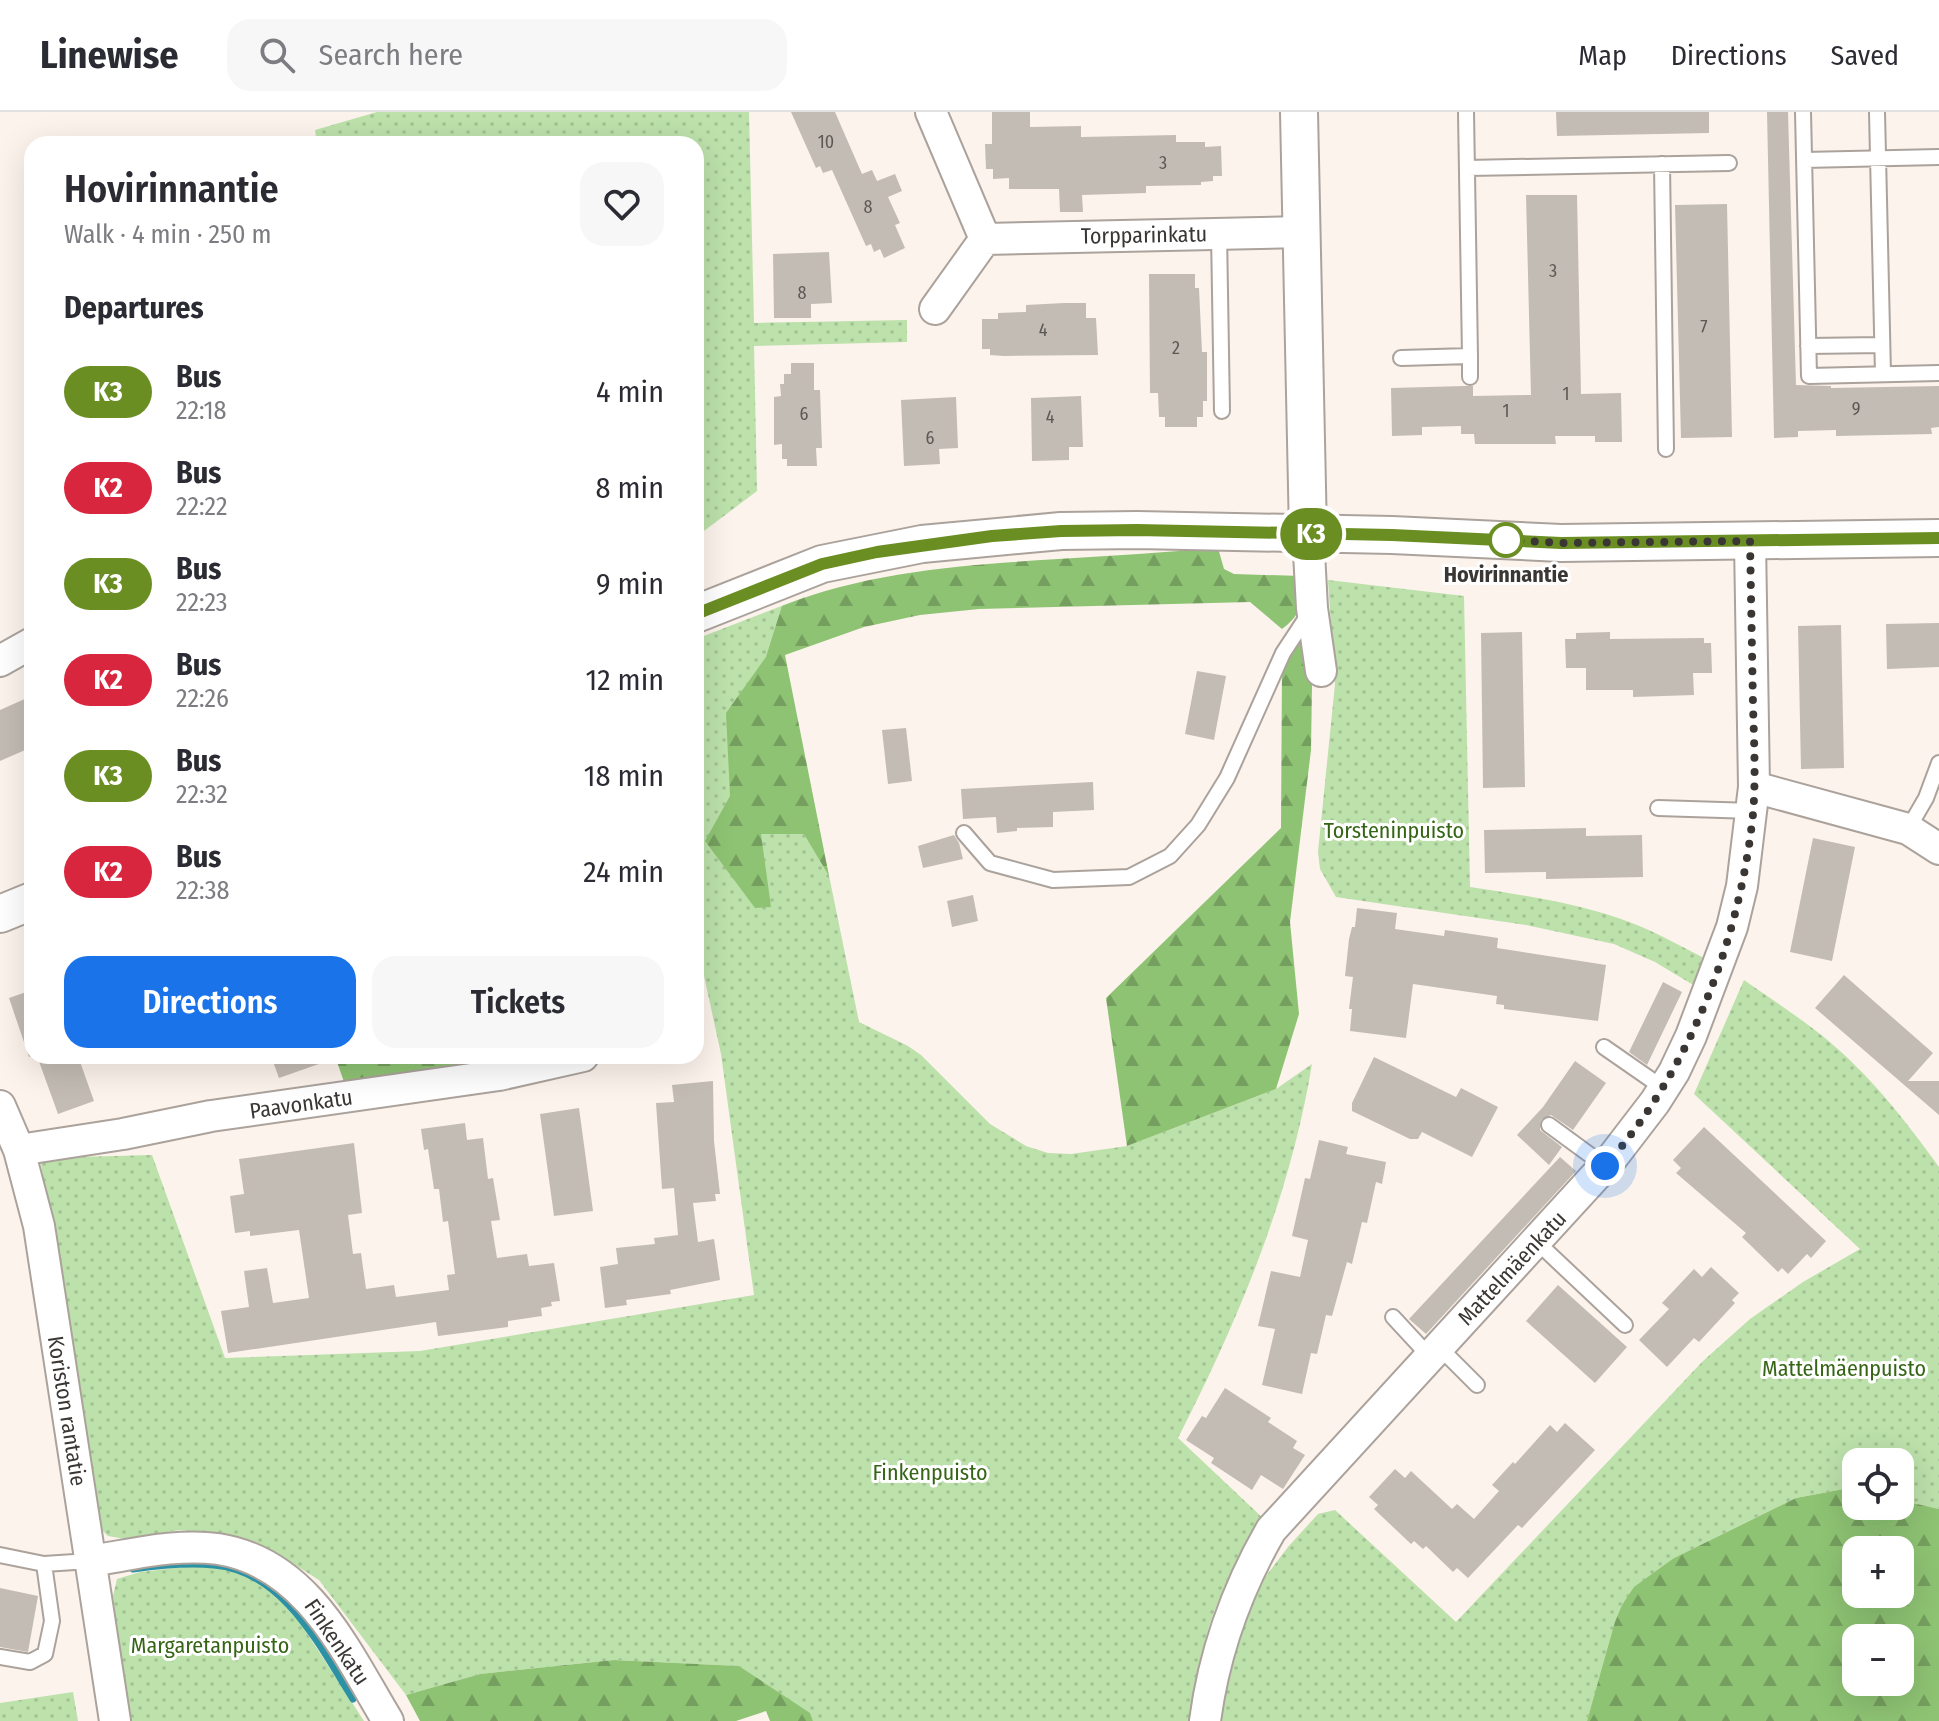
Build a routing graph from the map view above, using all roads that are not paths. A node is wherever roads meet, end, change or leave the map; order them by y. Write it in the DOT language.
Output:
graph roads {
  1 [pos="931,112"];
  2 [pos="1299,112"];
  3 [pos="1466,112"];
  4 [pos="1803,112"];
  5 [pos="1877,112"];
  6 [pos="1939,157"];
  7 [pos="1878,159"];
  8 [pos="1804,160"];
  9 [pos="1729,163"];
  10 [pos="1662,164"];
  11 [pos="1467,168"];
  12 [pos="1302,232"];
  13 [pos="1219,233"];
  14 [pos="985,239"];
  15 [pos="935,309"];
  16 [pos="1882,345"];
  17 [pos="1808,346"];
  18 [pos="1470,356"];
  19 [pos="1401,358"];
  20 [pos="1939,373"];
  21 [pos="1883,374"];
  22 [pos="1470,377"];
  23 [pos="1222,411"];
  24 [pos="1666,449"];
  25 [pos="1308,534"];
  26 [pos="1939,538"];
  27 [pos="1750,541"];
  28 [pos="1312,608"];
  29 [pos="704,611"];
  30 [pos="24,648"];
  31 [pos="0,661"];
  32 [pos="1321,671"];
  33 [pos="1939,763"];
  34 [pos="1754,799"];
  35 [pos="1658,808"];
  36 [pos="1908,829"];
  37 [pos="964,833"];
  38 [pos="1939,849"];
  39 [pos="24,904"];
  40 [pos="0,914"];
  41 [pos="1604,1047"];
  42 [pos="548,1064"];
  43 [pos="1663,1088"];
  44 [pos="0,1106"];
  45 [pos="1549,1125"];
  46 [pos="19,1150"];
  47 [pos="1605,1166"];
  48 [pos="1536,1241"];
  49 [pos="1393,1317"];
  50 [pos="1625,1325"];
  51 [pos="1434,1352"];
  52 [pos="1477,1385"];
  53 [pos="0,1555"];
  54 [pos="90,1561"];
  55 [pos="44,1564"];
  56 [pos="0,1657"];
  57 [pos="115,1721"];
  58 [pos="388,1721"];
  59 [pos="1205,1721"];
  1 -- 14 [label="street"];
  2 -- 12 [label="street"];
  3 -- 11 [label="lane"];
  4 -- 8 [label="lane"];
  5 -- 7 [label="lane"];
  6 -- 7 [label="lane"];
  7 -- 8 [label="lane"];
  7 -- 16 [label="lane"];
  8 -- 17 [label="lane"];
  9 -- 10 [label="lane"];
  10 -- 11 [label="lane"];
  10 -- 24 [label="lane"];
  11 -- 18 [label="lane"];
  12 -- 13 [label="street, Torpparinkatu"];
  12 -- 25 [label="street"];
  13 -- 14 [label="street, Torpparinkatu"];
  13 -- 23 [label="lane"];
  14 -- 15 [label="street"];
  16 -- 17 [label="lane"];
  16 -- 21 [label="lane"];
  17 -- 21 [label="lane"];
  18 -- 19 [label="lane"];
  18 -- 22 [label="lane"];
  20 -- 21 [label="lane"];
  25 -- 27 [label="street"];
  25 -- 28 [label="street"];
  25 -- 29 [label="street"];
  26 -- 27 [label="street"];
  27 -- 34 [label="street, Mattelmäenkatu"];
  28 -- 32 [label="street"];
  28 -- 37 [label="lane"];
  30 -- 31 [label="street"];
  33 -- 36 [label="lane"];
  34 -- 35 [label="lane"];
  34 -- 36 [label="street"];
  34 -- 43 [label="street, Mattelmäenkatu"];
  36 -- 38 [label="street"];
  39 -- 40 [label="street"];
  41 -- 43 [label="lane"];
  42 -- 46 [label="street, Paavonkatu"];
  43 -- 47 [label="street, Mattelmäenkatu"];
  44 -- 46 [label="street, Koriston rantatie"];
  45 -- 47 [label="lane"];
  46 -- 54 [label="street, Koriston rantatie"];
  47 -- 48 [label="street, Mattelmäenkatu"];
  48 -- 50 [label="lane"];
  48 -- 51 [label="street, Mattelmäenkatu"];
  49 -- 51 [label="lane"];
  51 -- 52 [label="lane"];
  51 -- 59 [label="street, Mattelmäenkatu"];
  53 -- 55 [label="lane"];
  54 -- 55 [label="lane"];
  54 -- 57 [label="street, Koriston rantatie"];
  54 -- 58 [label="street, Finkenkatu"];
  55 -- 56 [label="lane"];
}
